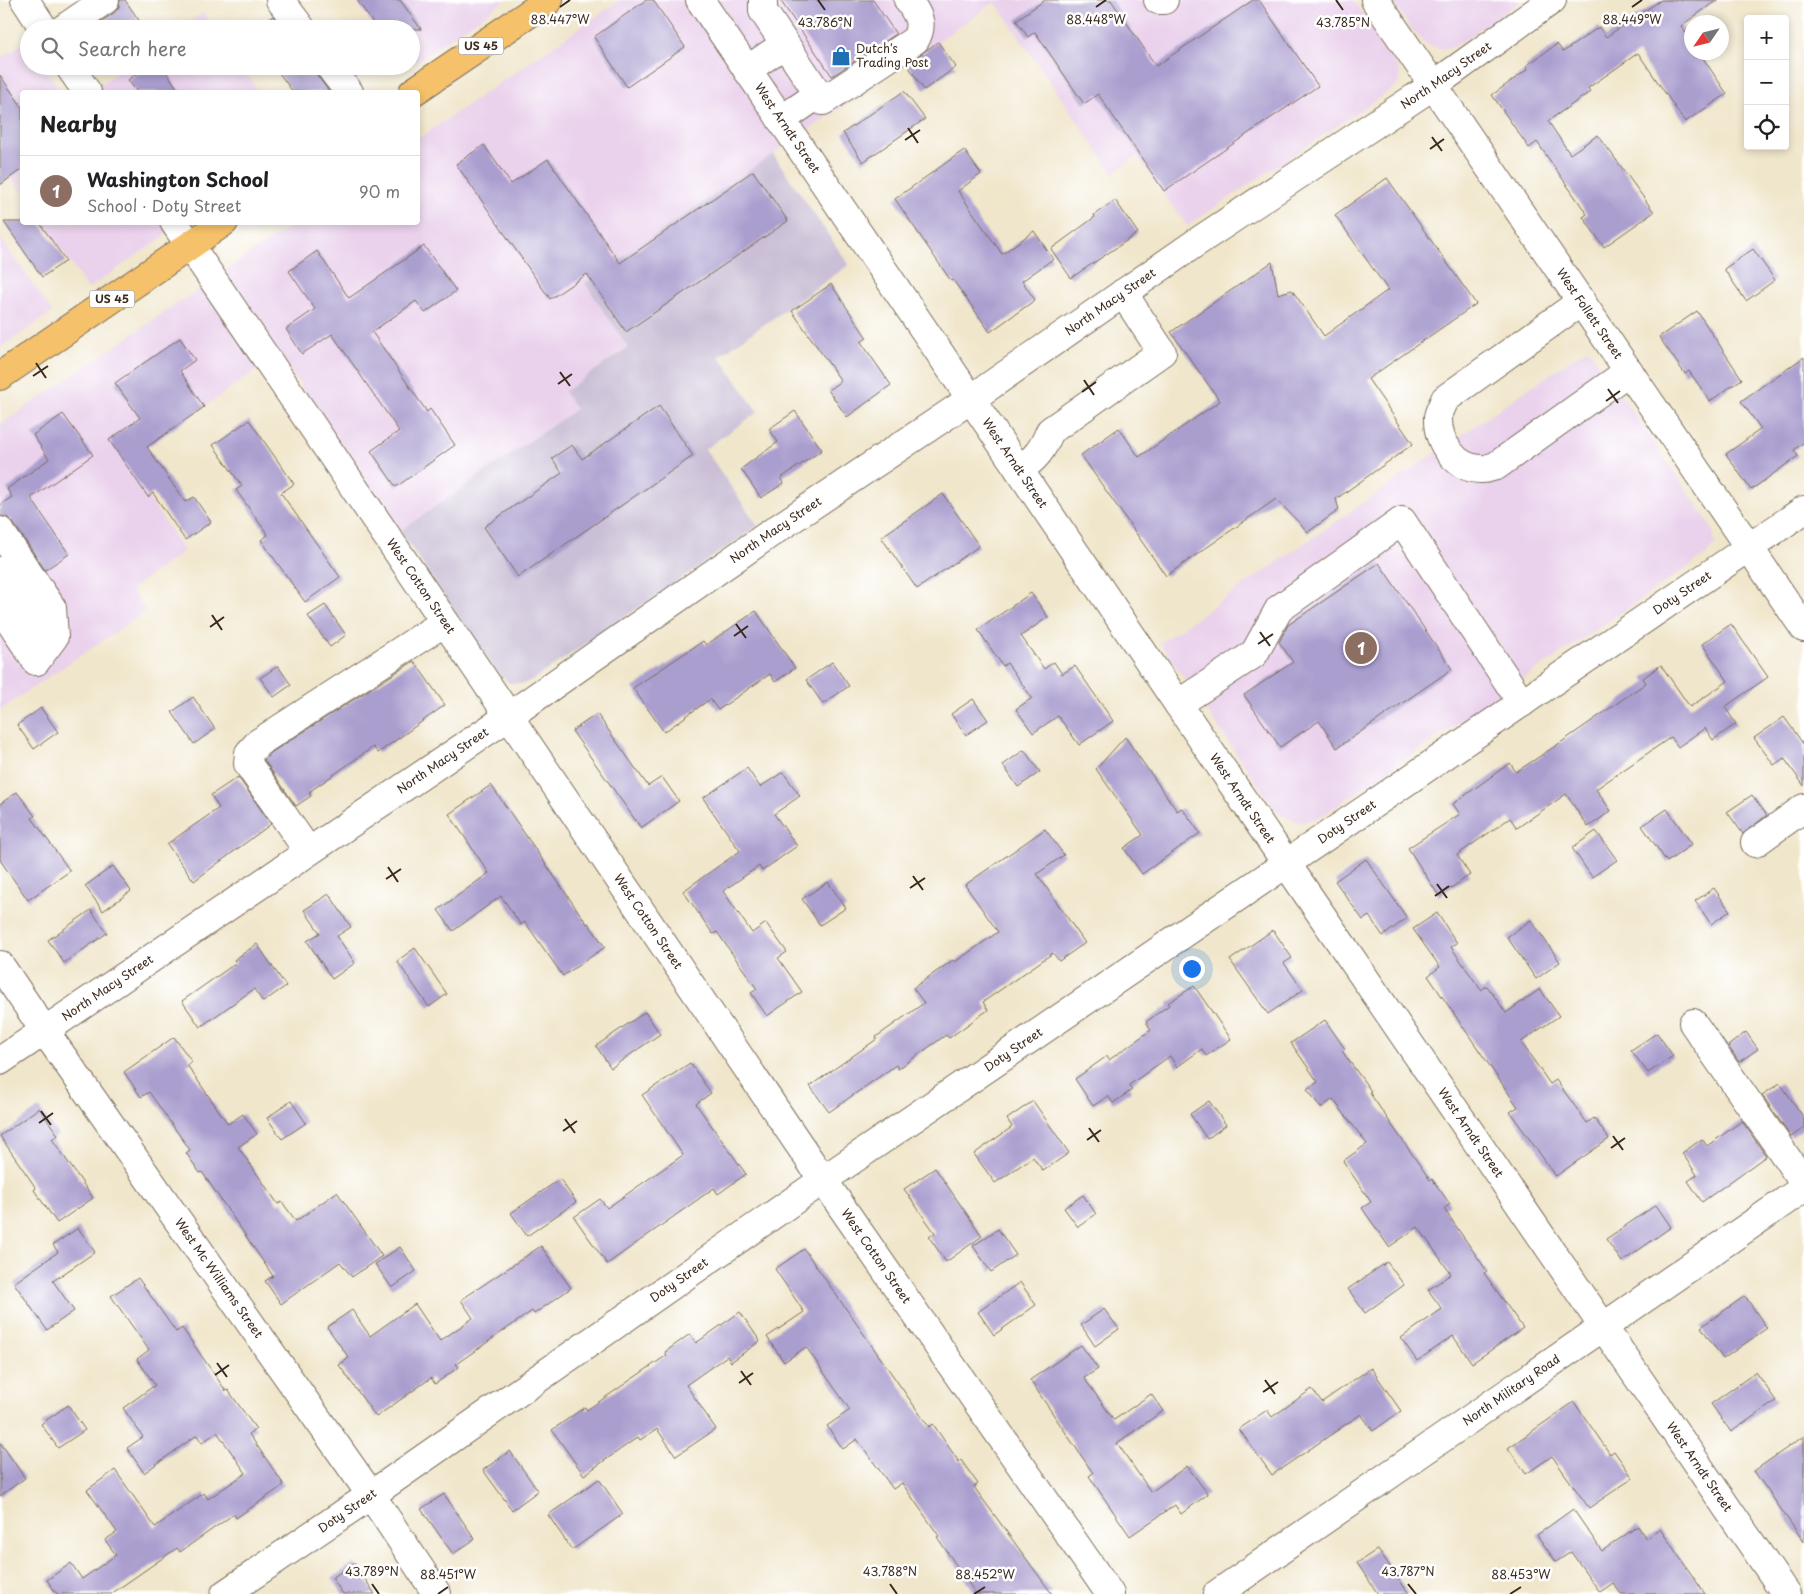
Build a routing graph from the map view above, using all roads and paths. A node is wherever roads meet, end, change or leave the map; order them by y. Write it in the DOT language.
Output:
graph roads {
  1 [pos="25,0"];
  2 [pos="105,0"];
  3 [pos="280,0"];
  4 [pos="549,0"];
  5 [pos="700,0"];
  6 [pos="763,0"];
  7 [pos="1158,0"];
  8 [pos="1164,0"];
  9 [pos="1376,0"];
  10 [pos="1552,0"];
  11 [pos="914,8"];
  12 [pos="38,20"];
  13 [pos="76,20"];
  14 [pos="295,20"];
  15 [pos="785,44"];
  16 [pos="747,70"];
  17 [pos="75,75"];
  18 [pos="336,75"];
  19 [pos="1434,85"];
  20 [pos="86,90"];
  21 [pos="347,90"];
  22 [pos="416,90"];
  23 [pos="821,98"];
  24 [pos="781,120"];
  25 [pos="176,225"];
  26 [pos="220,225"];
  27 [pos="190,246"];
  28 [pos="1123,293"];
  29 [pos="1582,301"];
  30 [pos="1629,371"];
  31 [pos="0,376"];
  32 [pos="971,399"];
  33 [pos="1019,470"];
  34 [pos="1804,510"];
  35 [pos="0,531"];
  36 [pos="1749,549"];
  37 [pos="0,571"];
  38 [pos="0,607"];
  39 [pos="445,622"];
  40 [pos="1804,628"];
  41 [pos="36,661"];
  42 [pos="1522,703"];
  43 [pos="1178,704"];
  44 [pos="509,716"];
  45 [pos="1804,808"];
  46 [pos="1755,843"];
  47 [pos="308,851"];
  48 [pos="1286,863"];
  49 [pos="0,965"];
  50 [pos="1693,1023"];
  51 [pos="44,1030"];
  52 [pos="0,1061"];
  53 [pos="823,1180"];
  54 [pos="1804,1183"];
  55 [pos="1804,1188"];
  56 [pos="1603,1327"];
  57 [pos="371,1495"];
  58 [pos="225,1594"];
  59 [pos="436,1594"];
  60 [pos="1110,1594"];
  61 [pos="1217,1594"];
  62 [pos="1786,1594"];
  1 -- 12 [label="street"];
  2 -- 13 [label="street"];
  3 -- 14 [label="street"];
  4 -- 22 [label="main road, US 45"];
  5 -- 16 [label="street, West Arndt Street"];
  6 -- 15 [label="street"];
  7 -- 8 [label="street"];
  9 -- 19 [label="street, West Follett Street"];
  10 -- 19 [label="street, North Macy Street"];
  11 -- 23 [label="street"];
  15 -- 16 [label="street"];
  15 -- 23 [label="street"];
  16 -- 24 [label="street, West Arndt Street"];
  17 -- 20 [label="street"];
  18 -- 21 [label="street"];
  19 -- 28 [label="street, North Macy Street"];
  19 -- 29 [label="street, West Follett Street"];
  23 -- 24 [label="street"];
  24 -- 32 [label="street, West Arndt Street"];
  25 -- 27 [label="street, West Cotton Street"];
  26 -- 27 [label="main road, US 45"];
  27 -- 31 [label="main road, US 45"];
  27 -- 39 [label="street, West Cotton Street"];
  28 -- 32 [label="street, North Macy Street"];
  28 -- 33 [label="street"];
  29 -- 30 [label="street, West Follett Street"];
  29 -- 30 [label="street"];
  30 -- 36 [label="street, West Follett Street"];
  32 -- 33 [label="street, West Arndt Street"];
  32 -- 44 [label="street, North Macy Street"];
  33 -- 43 [label="street, West Arndt Street"];
  34 -- 36 [label="street, Doty Street"];
  35 -- 41 [label="street"];
  36 -- 40 [label="street, West Follett Street"];
  36 -- 42 [label="street, Doty Street"];
  37 -- 41 [label="street"];
  38 -- 41 [label="street"];
  39 -- 44 [label="street, West Cotton Street"];
  39 -- 47 [label="street"];
  42 -- 43 [label="street"];
  42 -- 48 [label="street, Doty Street"];
  43 -- 48 [label="street, West Arndt Street"];
  44 -- 47 [label="street, North Macy Street"];
  44 -- 53 [label="street, West Cotton Street"];
  45 -- 46 [label="street"];
  47 -- 51 [label="street, North Macy Street"];
  48 -- 53 [label="street, Doty Street"];
  48 -- 56 [label="street, West Arndt Street"];
  49 -- 51 [label="street, West Mc Williams Street"];
  50 -- 54 [label="street"];
  51 -- 52 [label="street, North Macy Street"];
  51 -- 57 [label="street, West Mc Williams Street"];
  53 -- 57 [label="street, Doty Street"];
  53 -- 60 [label="street, West Cotton Street"];
  55 -- 56 [label="street, North Military Road"];
  56 -- 61 [label="street, North Military Road"];
  56 -- 62 [label="street, West Arndt Street"];
  57 -- 58 [label="street, Doty Street"];
  57 -- 59 [label="street, West Mc Williams Street"];
}
